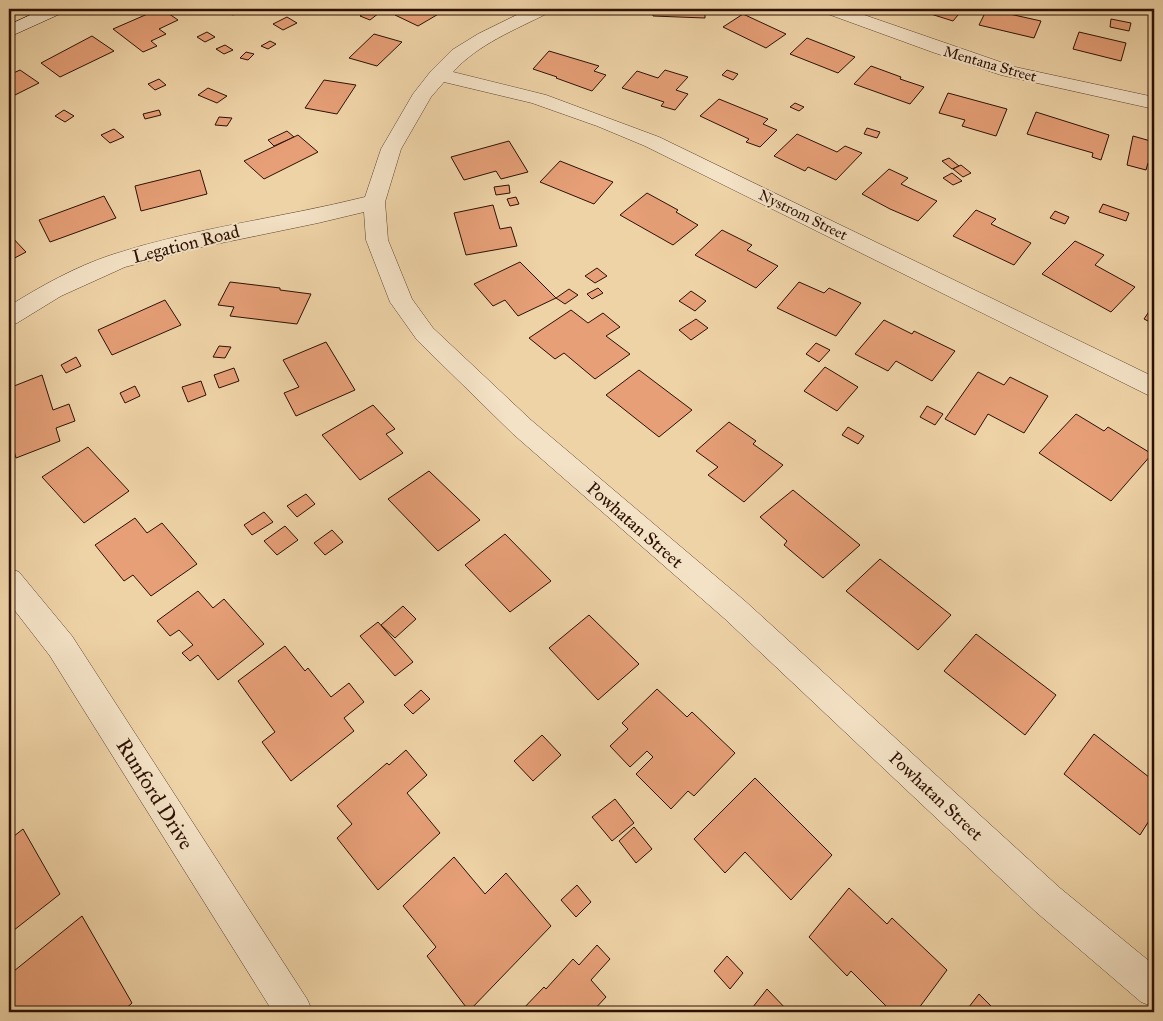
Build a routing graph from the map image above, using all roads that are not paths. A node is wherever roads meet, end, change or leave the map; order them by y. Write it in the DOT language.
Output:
graph roads {
  1 [pos="56,9"];
  2 [pos="542,9"];
  3 [pos="831,9"];
  4 [pos="9,32"];
  5 [pos="438,76"];
  6 [pos="1154,103"];
  7 [pos="374,202"];
  8 [pos="9,317"];
  9 [pos="1154,388"];
  10 [pos="9,581"];
  11 [pos="1154,989"];
  12 [pos="294,1012"];
  1 -- 4 [label="street"];
  2 -- 5 [label="street, Powhatan Street"];
  3 -- 6 [label="street, Mentana Street"];
  5 -- 7 [label="street, Powhatan Street"];
  5 -- 9 [label="street, Nystrom Street"];
  7 -- 8 [label="street, Legation Road"];
  7 -- 11 [label="street, Powhatan Street"];
  10 -- 12 [label="street, Runford Drive"];
}
